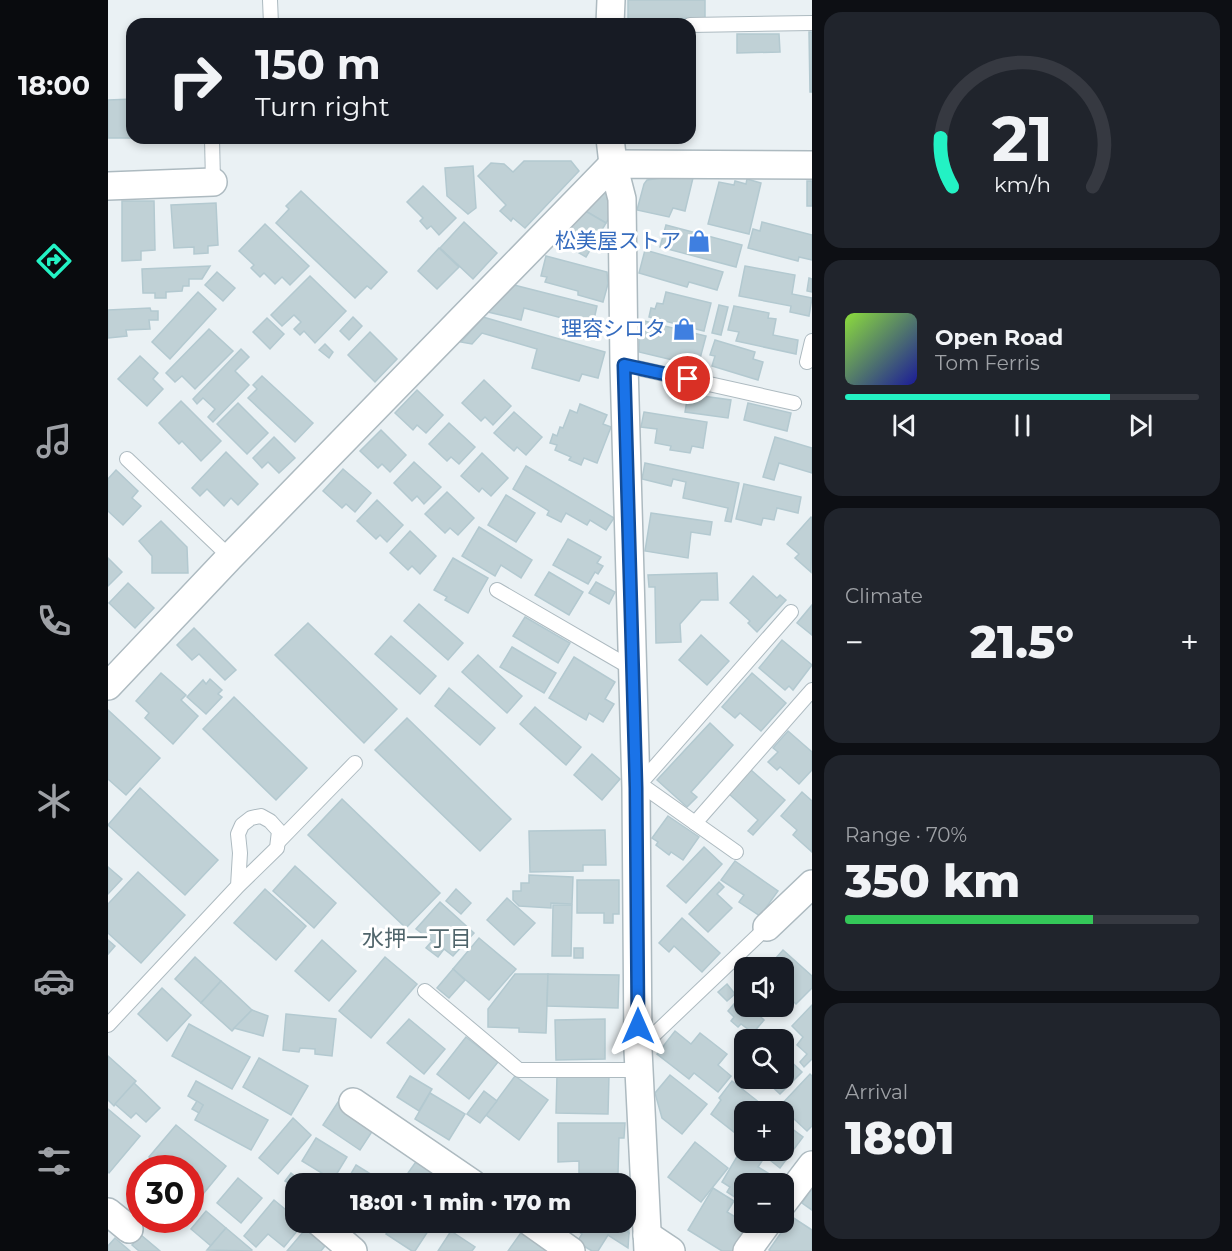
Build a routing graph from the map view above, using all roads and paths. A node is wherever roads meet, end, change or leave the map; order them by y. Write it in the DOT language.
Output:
graph roads {
  1 [pos="270,0"];
  2 [pos="611,0"];
  3 [pos="271,18"];
  4 [pos="610,18"];
  5 [pos="812,23"];
  6 [pos="696,25"];
  7 [pos="212,144"];
  8 [pos="612,151"];
  9 [pos="812,165"];
  10 [pos="213,182"];
  11 [pos="108,186"];
  12 [pos="812,341"];
  13 [pos="807,362"];
  14 [pos="624,365"];
  15 [pos="794,403"];
  16 [pos="127,459"];
  17 [pos="230,557"];
  18 [pos="497,591"];
  19 [pos="791,612"];
  20 [pos="633,669"];
  21 [pos="111,676"];
  22 [pos="812,690"];
  23 [pos="355,763"];
  24 [pos="638,786"];
  25 [pos="695,823"];
  26 [pos="279,841"];
  27 [pos="736,852"];
  28 [pos="812,884"];
  29 [pos="238,885"];
  30 [pos="767,927"];
  31 [pos="425,991"];
  32 [pos="108,1025"];
  33 [pos="639,1060"];
  34 [pos="353,1102"];
  35 [pos="812,1165"];
  36 [pos="456,1173"];
  37 [pos="794,1189"];
  38 [pos="108,1212"];
  39 [pos="126,1227"];
  40 [pos="332,1233"];
  41 [pos="546,1233"];
  42 [pos="760,1233"];
  43 [pos="647,1243"];
  44 [pos="353,1251"];
  45 [pos="571,1251"];
  46 [pos="671,1251"];
  47 [pos="747,1251"];
  1 -- 3 [label="lane"];
  2 -- 4 [label="street"];
  5 -- 6 [label="lane"];
  7 -- 10 [label="lane"];
  8 -- 9 [label="street"];
  8 -- 14 [label="street"];
  8 -- 17 [label="street"];
  10 -- 11 [label="street"];
  12 -- 13 [label="lane"];
  14 -- 15 [label="lane"];
  14 -- 20 [label="street"];
  16 -- 17 [label="lane"];
  17 -- 21 [label="street"];
  18 -- 20 [label="lane"];
  19 -- 24 [label="lane"];
  20 -- 24 [label="street"];
  22 -- 25 [label="lane"];
  23 -- 26 [label="lane"];
  24 -- 25 [label="lane"];
  24 -- 33 [label="street"];
  25 -- 27 [label="lane"];
  26 -- 29 [label="lane"];
  26 -- 29 [label="lane"];
  28 -- 30 [label="street"];
  29 -- 32 [label="lane"];
  30 -- 33 [label="lane"];
  31 -- 33 [label="lane"];
  33 -- 43 [label="street"];
  34 -- 36 [label="street"];
  35 -- 37 [label="street"];
  38 -- 39 [label="street"];
  40 -- 44 [label="street"];
  41 -- 45 [label="street"];
  42 -- 47 [label="street"];
  43 -- 46 [label="street"];
}
